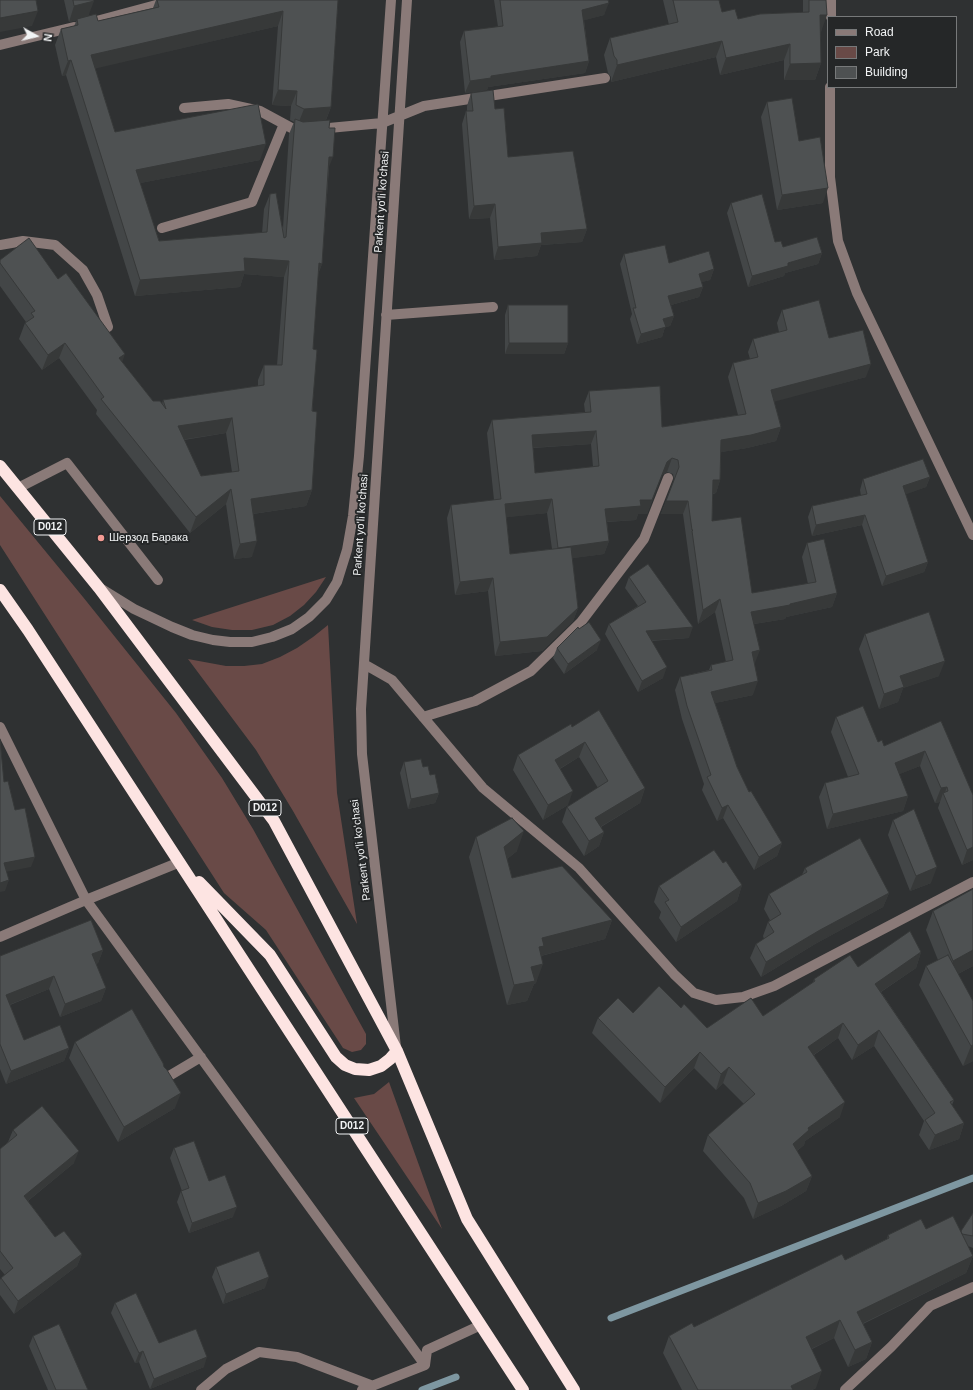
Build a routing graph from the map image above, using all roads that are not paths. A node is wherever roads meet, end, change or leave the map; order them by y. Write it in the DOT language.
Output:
graph roads {
  1 [pos="175,0"];
  2 [pos="391,0"];
  3 [pos="406,0"];
  4 [pos="831,0"];
  5 [pos="831,16"];
  6 [pos="0,45"];
  7 [pos="605,78"];
  8 [pos="830,88"];
  9 [pos="184,108"];
  10 [pos="399,116"];
  11 [pos="382,123"];
  12 [pos="284,124"];
  13 [pos="162,228"];
  14 [pos="0,245"];
  15 [pos="493,307"];
  16 [pos="386,315"];
  17 [pos="108,327"];
  18 [pos="0,466"];
  19 [pos="668,478"];
  20 [pos="18,488"];
  21 [pos="973,535"];
  22 [pos="158,580"];
  23 [pos="99,588"];
  24 [pos="0,590"];
  25 [pos="364,664"];
  26 [pos="423,717"];
  27 [pos="0,727"];
  28 [pos="180,862"];
  29 [pos="973,882"];
  30 [pos="86,900"];
  31 [pos="0,937"];
  32 [pos="397,1051"];
  33 [pos="201,1058"];
  34 [pos="164,1078"];
  35 [pos="973,1287"];
  36 [pos="481,1325"];
  37 [pos="425,1365"];
  38 [pos="373,1386"];
  39 [pos="201,1390"];
  40 [pos="362,1390"];
  41 [pos="523,1390"];
  42 [pos="574,1390"];
  43 [pos="845,1390"];
  1 -- 6 [label="street"];
  2 -- 11 [label="street, Parkent yo'li ko'chasi"];
  3 -- 10 [label="street, Parkent yo'li ko'chasi"];
  4 -- 5 [label="street"];
  7 -- 10 [label="street"];
  8 -- 21 [label="street"];
  9 -- 12 [label="street"];
  10 -- 11 [label="street"];
  10 -- 16 [label="street, Parkent yo'li ko'chasi"];
  11 -- 12 [label="street"];
  11 -- 23 [label="street, Parkent yo'li ko'chasi"];
  12 -- 13 [label="street"];
  14 -- 17 [label="street"];
  15 -- 16 [label="street"];
  16 -- 25 [label="street, Parkent yo'li ko'chasi"];
  18 -- 20 [label="highway, D012"];
  19 -- 26 [label="street"];
  20 -- 22 [label="street"];
  20 -- 23 [label="highway, D012"];
  23 -- 32 [label="highway, D012"];
  24 -- 28 [label="highway, D012"];
  25 -- 26 [label="street"];
  25 -- 32 [label="street, Parkent yo'li ko'chasi"];
  26 -- 29 [label="street"];
  27 -- 30 [label="street"];
  28 -- 30 [label="street"];
  28 -- 32 [label="highway"];
  28 -- 36 [label="highway, D012"];
  30 -- 31 [label="street"];
  30 -- 33 [label="street"];
  32 -- 42 [label="highway, D012"];
  33 -- 34 [label="street"];
  33 -- 37 [label="street"];
  35 -- 43 [label="street"];
  36 -- 37 [label="street"];
  36 -- 41 [label="highway, D012"];
  37 -- 38 [label="street"];
  38 -- 39 [label="street"];
  38 -- 40 [label="street"];
}
